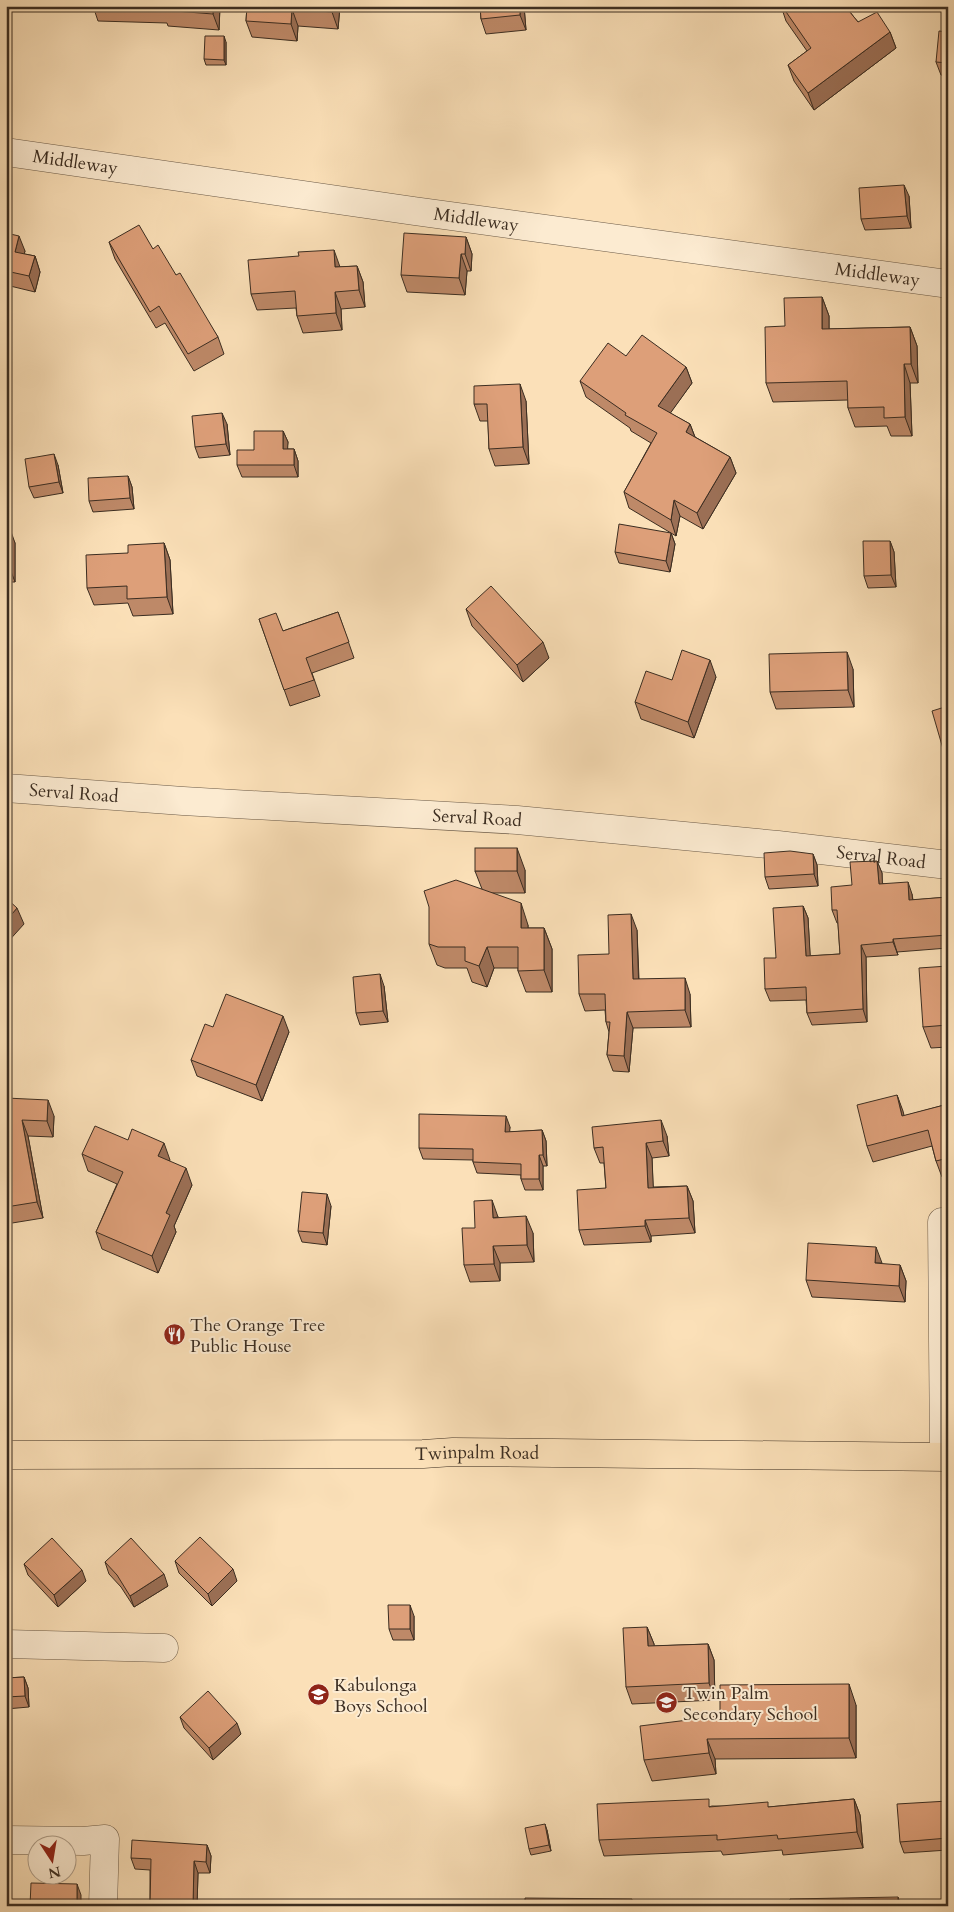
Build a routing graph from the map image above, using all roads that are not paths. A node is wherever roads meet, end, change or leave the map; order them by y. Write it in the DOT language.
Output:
graph roads {
  1 [pos="6,152"];
  2 [pos="948,284"];
  3 [pos="6,788"];
  4 [pos="948,865"];
  5 [pos="942,1222"];
  6 [pos="6,1455"];
  7 [pos="946,1457"];
  8 [pos="6,1644"];
  9 [pos="164,1648"];
  10 [pos="6,1840"];
  11 [pos="103,1906"];
  1 -- 2 [label="street, Middleway"];
  3 -- 4 [label="street, Serval Road"];
  5 -- 7 [label="street"];
  6 -- 7 [label="main road, Twinpalm Road"];
  8 -- 9 [label="street"];
  10 -- 11 [label="street"];
}
